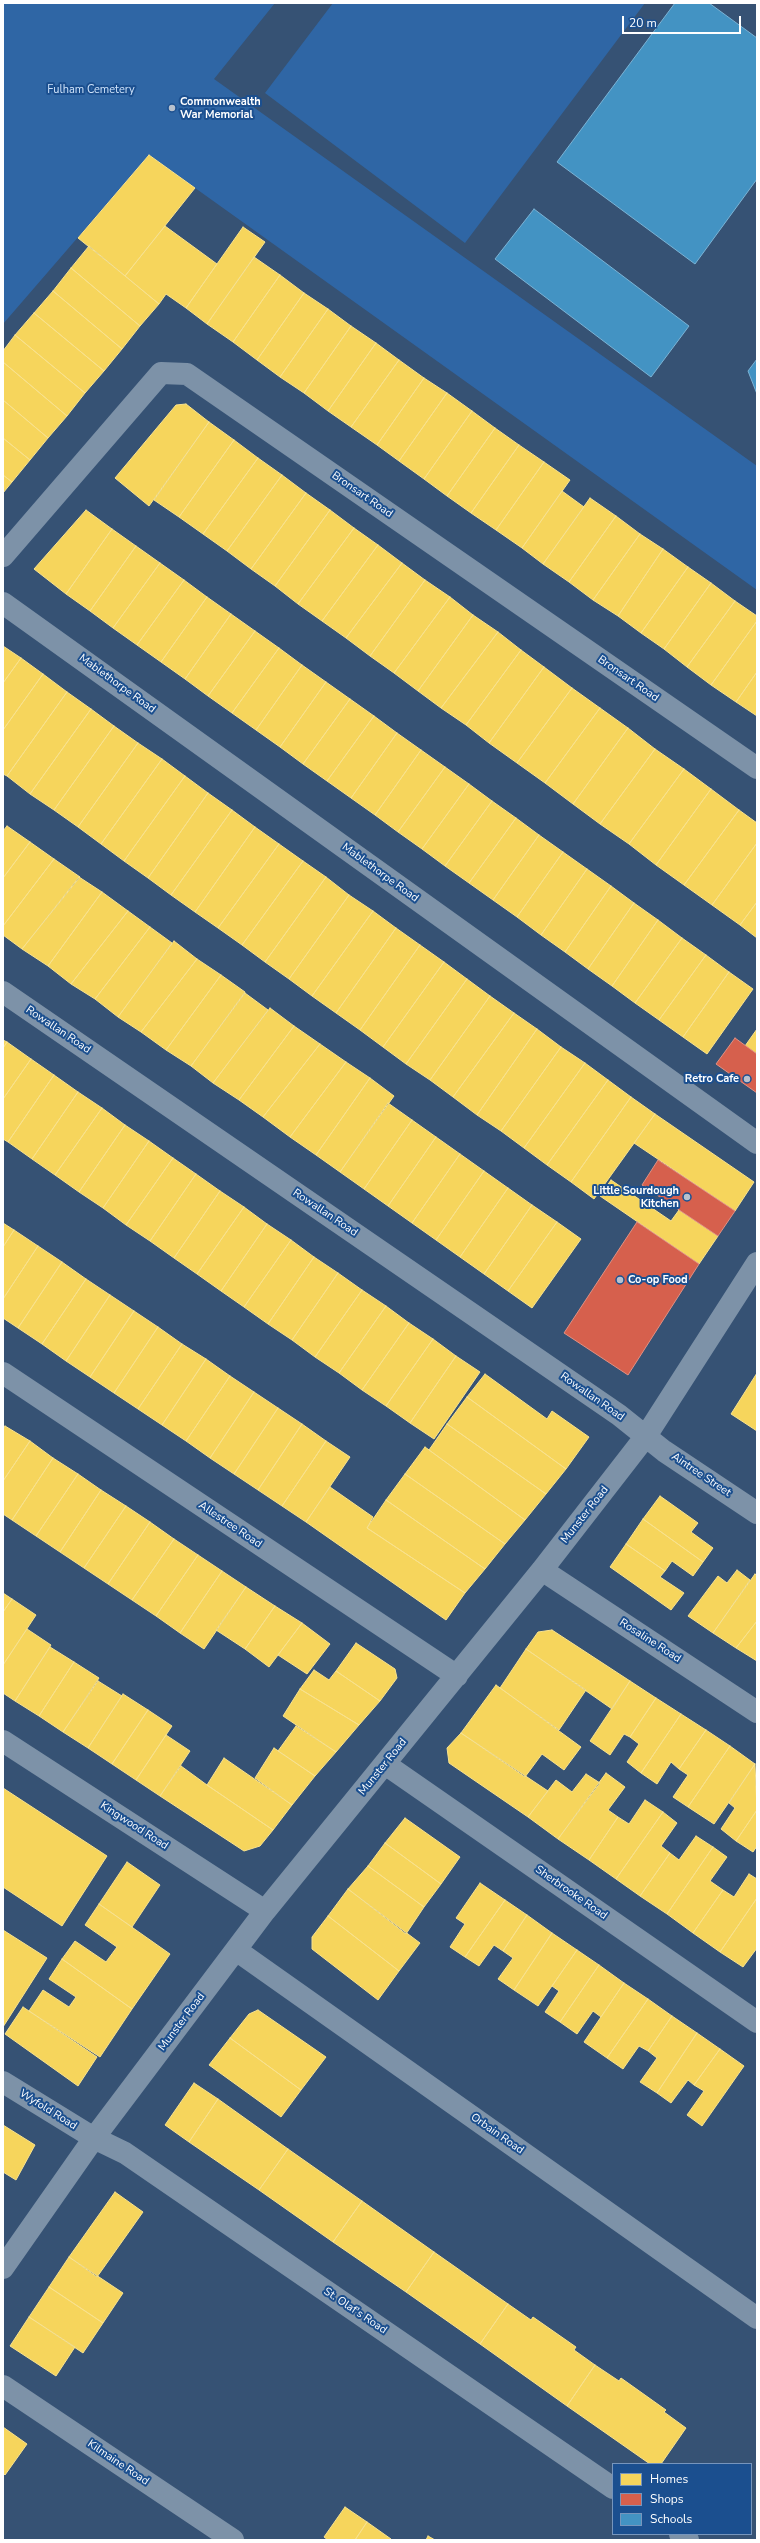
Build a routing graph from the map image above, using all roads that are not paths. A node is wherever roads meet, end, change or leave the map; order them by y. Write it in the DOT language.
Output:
graph roads {
  1 [pos="3,556"];
  2 [pos="3,603"];
  3 [pos="757,768"];
  4 [pos="3,992"];
  5 [pos="757,1143"];
  6 [pos="757,1263"];
  7 [pos="3,1373"];
  8 [pos="646,1436"];
  9 [pos="757,1513"];
  10 [pos="542,1570"];
  11 [pos="457,1676"];
  12 [pos="757,1712"];
  13 [pos="3,1741"];
  14 [pos="385,1764"];
  15 [pos="265,1911"];
  16 [pos="236,1950"];
  17 [pos="757,2022"];
  18 [pos="3,2082"];
  19 [pos="94,2138"];
  20 [pos="3,2268"];
  21 [pos="757,2318"];
  22 [pos="3,2386"];
  23 [pos="612,2487"];
  24 [pos="233,2540"];
  1 -- 3 [label="street, Bronsart Road"];
  2 -- 5 [label="street, Mablethorpe Road"];
  4 -- 8 [label="street, Rowallan Road"];
  6 -- 8 [label="street, Munster Road"];
  7 -- 11 [label="street, Allestree Road"];
  8 -- 9 [label="street, Aintree Street"];
  8 -- 10 [label="street, Munster Road"];
  10 -- 11 [label="street, Munster Road"];
  10 -- 12 [label="street, Rosaline Road"];
  11 -- 14 [label="street, Munster Road"];
  13 -- 15 [label="street, Kingwood Road"];
  14 -- 15 [label="street, Munster Road"];
  14 -- 17 [label="street, Sherbrooke Road"];
  15 -- 16 [label="street, Munster Road"];
  16 -- 19 [label="street, Munster Road"];
  16 -- 21 [label="street, Orbain Road"];
  18 -- 19 [label="street, Wyfold Road"];
  19 -- 20 [label="street, Munster Road"];
  19 -- 23 [label="street, St. Olaf's Road"];
  22 -- 24 [label="street, Kilmaine Road"];
}
